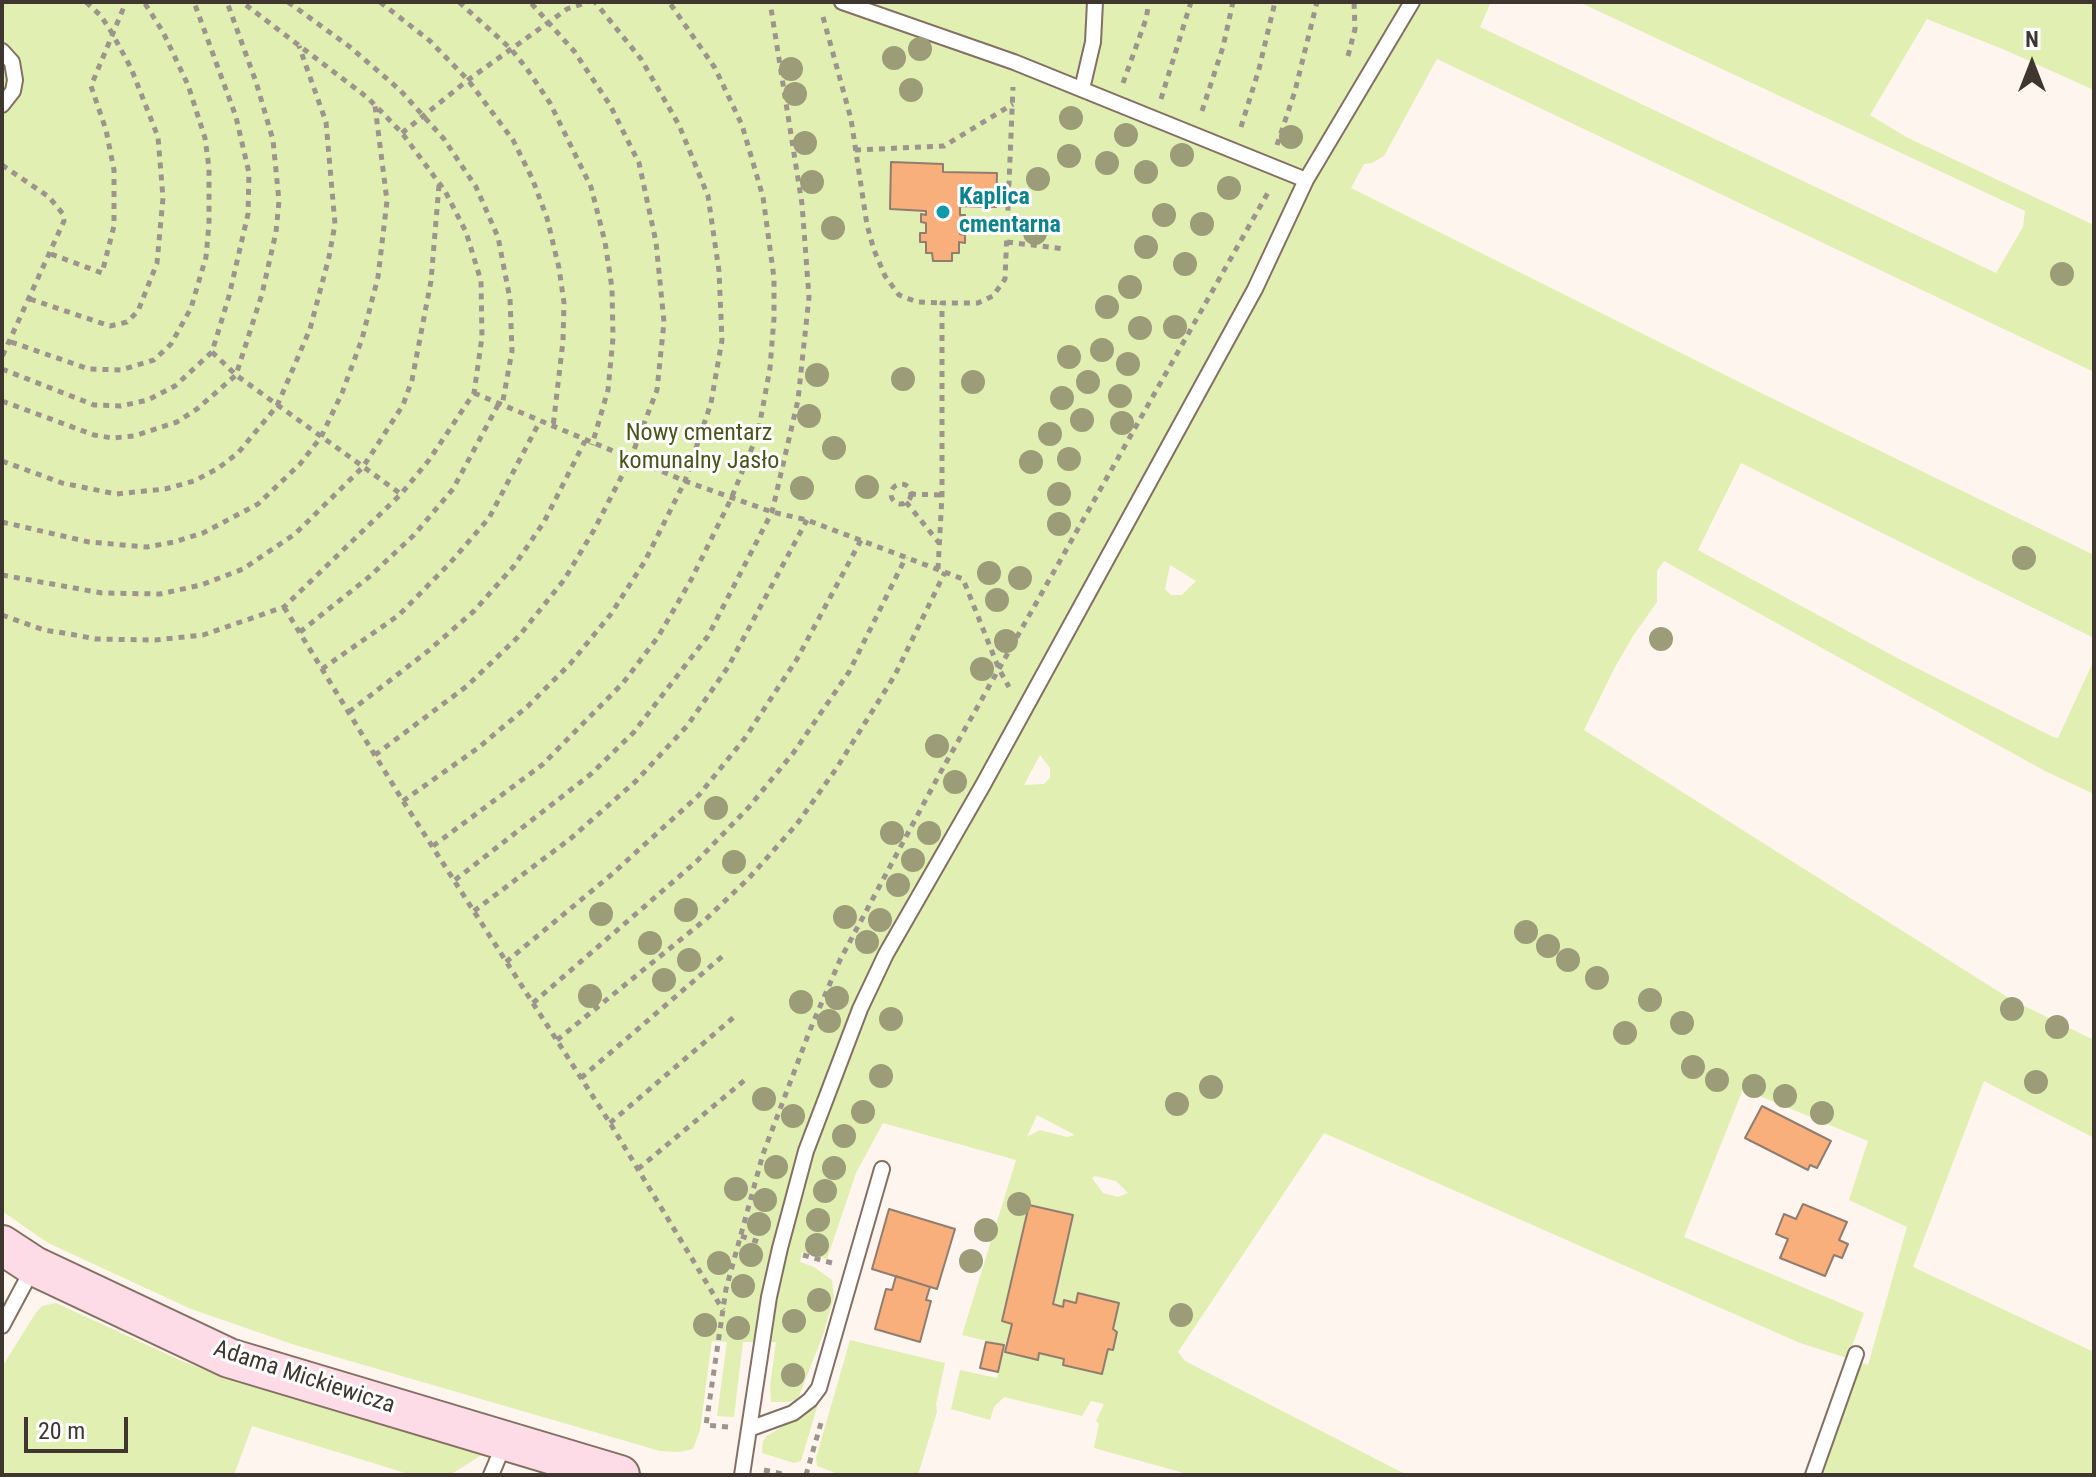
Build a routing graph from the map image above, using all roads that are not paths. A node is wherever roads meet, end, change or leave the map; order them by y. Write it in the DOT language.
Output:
graph roads {
  1 [pos="842,2"];
  2 [pos="1095,2"];
  3 [pos="1412,2"];
  4 [pos="2,51"];
  5 [pos="1082,89"];
  6 [pos="2,105"];
  7 [pos="1306,180"];
  8 [pos="882,1169"];
  9 [pos="2,1245"];
  10 [pos="34,1266"];
  11 [pos="2,1326"];
  12 [pos="1856,1354"];
  13 [pos="749,1429"];
  14 [pos="498,1458"];
  15 [pos="620,1475"];
  16 [pos="742,1475"];
  17 [pos="1813,1475"];
  1 -- 5 [label="lane"];
  2 -- 5 [label="lane"];
  3 -- 7 [label="lane"];
  4 -- 6 [label="lane"];
  5 -- 7 [label="lane"];
  7 -- 13 [label="lane"];
  8 -- 13 [label="lane"];
  9 -- 10 [label="street, Adama Mickiewicza"];
  10 -- 11 [label="lane"];
  10 -- 14 [label="street, Adama Mickiewicza"];
  12 -- 17 [label="lane"];
  13 -- 16 [label="lane"];
  14 -- 15 [label="street, Adama Mickiewicza"];
}
